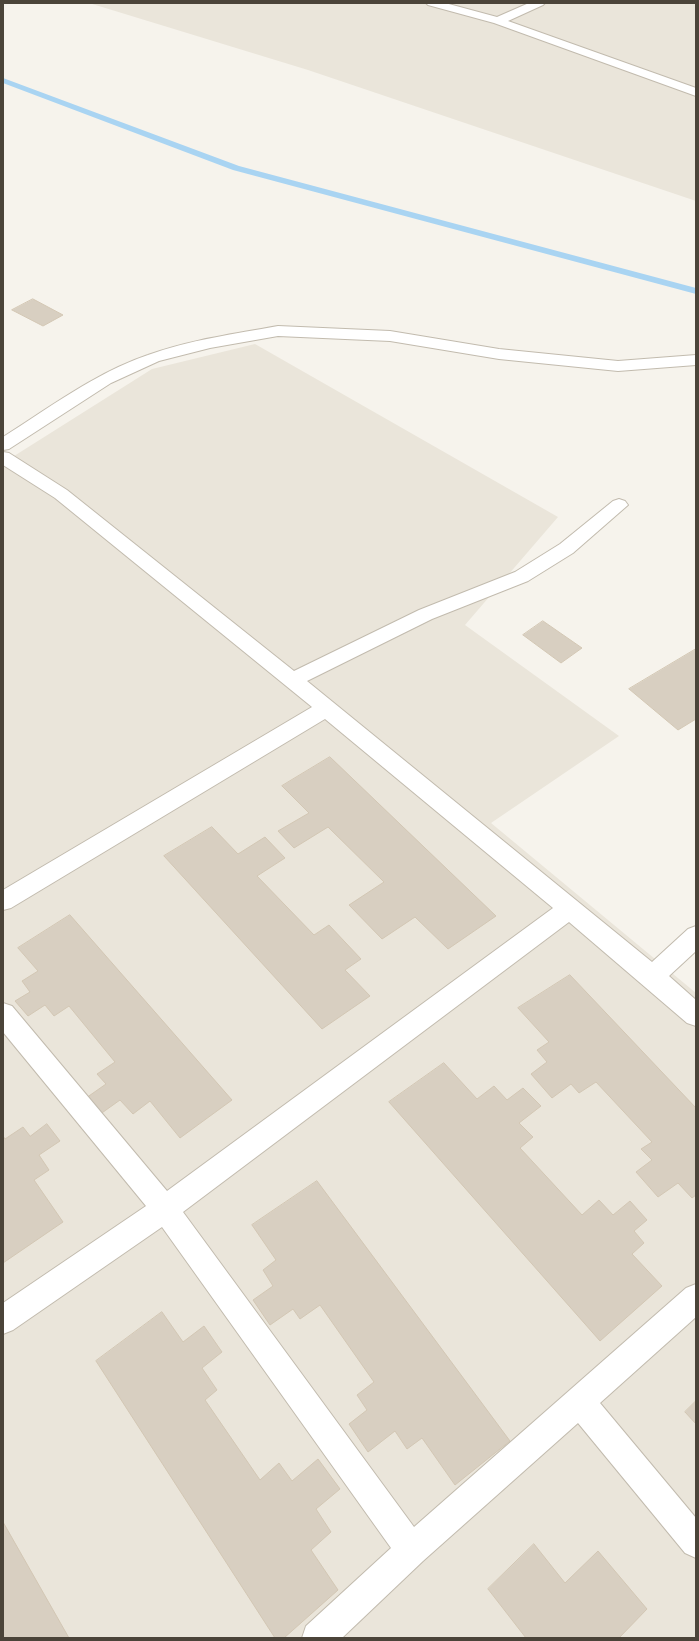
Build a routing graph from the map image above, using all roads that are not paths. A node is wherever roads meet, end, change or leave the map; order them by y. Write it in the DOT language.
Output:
graph roads {
  1 [pos="432,3"];
  2 [pos="539,3"];
  3 [pos="498,21"];
  4 [pos="696,92"];
  5 [pos="696,360"];
  6 [pos="3,446"];
  7 [pos="3,457"];
  8 [pos="619,505"];
  9 [pos="292,680"];
  10 [pos="326,708"];
  11 [pos="3,901"];
  12 [pos="569,908"];
  13 [pos="696,936"];
  14 [pos="652,976"];
  15 [pos="3,1014"];
  16 [pos="696,1015"];
  17 [pos="165,1209"];
  18 [pos="696,1298"];
  19 [pos="3,1320"];
  20 [pos="579,1401"];
  21 [pos="696,1542"];
  22 [pos="412,1550"];
  23 [pos="318,1638"];
  1 -- 3 [label="street"];
  2 -- 3 [label="street"];
  3 -- 4 [label="street"];
  5 -- 6 [label="street"];
  7 -- 9 [label="street"];
  8 -- 9 [label="street"];
  9 -- 10 [label="street"];
  10 -- 11 [label="street"];
  10 -- 12 [label="street"];
  12 -- 14 [label="street"];
  12 -- 17 [label="street"];
  13 -- 14 [label="street"];
  14 -- 16 [label="street"];
  15 -- 17 [label="street"];
  17 -- 19 [label="street"];
  17 -- 22 [label="street"];
  18 -- 20 [label="street"];
  20 -- 21 [label="street"];
  20 -- 22 [label="street"];
  22 -- 23 [label="street"];
}
